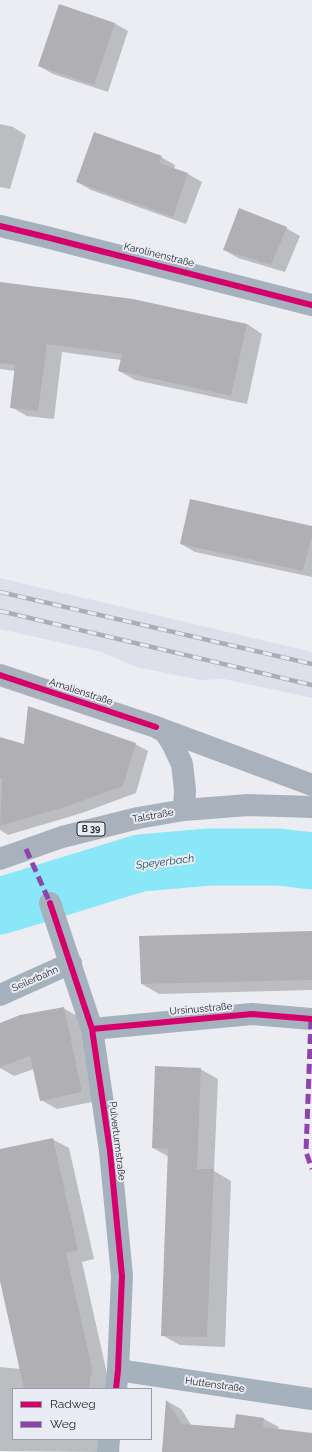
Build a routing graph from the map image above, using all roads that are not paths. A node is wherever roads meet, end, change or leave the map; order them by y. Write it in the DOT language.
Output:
graph roads {
  1 [pos="0,226"];
  2 [pos="312,305"];
  3 [pos="0,675"];
  4 [pos="156,727"];
  5 [pos="312,785"];
  6 [pos="312,807"];
  7 [pos="184,810"];
  8 [pos="0,859"];
  9 [pos="50,903"];
  10 [pos="71,963"];
  11 [pos="0,995"];
  12 [pos="312,1019"];
  13 [pos="92,1029"];
  14 [pos="117,1380"];
  15 [pos="312,1399"];
  16 [pos="110,1440"];
  17 [pos="108,1452"];
  1 -- 2 [label="street, Karolinenstraße"];
  3 -- 4 [label="main road, Amalienstraße"];
  4 -- 5 [label="main road, Amalienstraße"];
  4 -- 7 [label="main road"];
  6 -- 7 [label="main road, Talstraße / B 39"];
  7 -- 8 [label="main road, Talstraße / B 39"];
  9 -- 10 [label="street, Pulverturmstraße"];
  10 -- 11 [label="street, Seilerbahn"];
  10 -- 13 [label="street, Pulverturmstraße"];
  12 -- 13 [label="street, Ursinusstraße"];
  13 -- 14 [label="street, Pulverturmstraße"];
  14 -- 15 [label="street, Huttenstraße"];
  16 -- 17 [label="street"];
}
